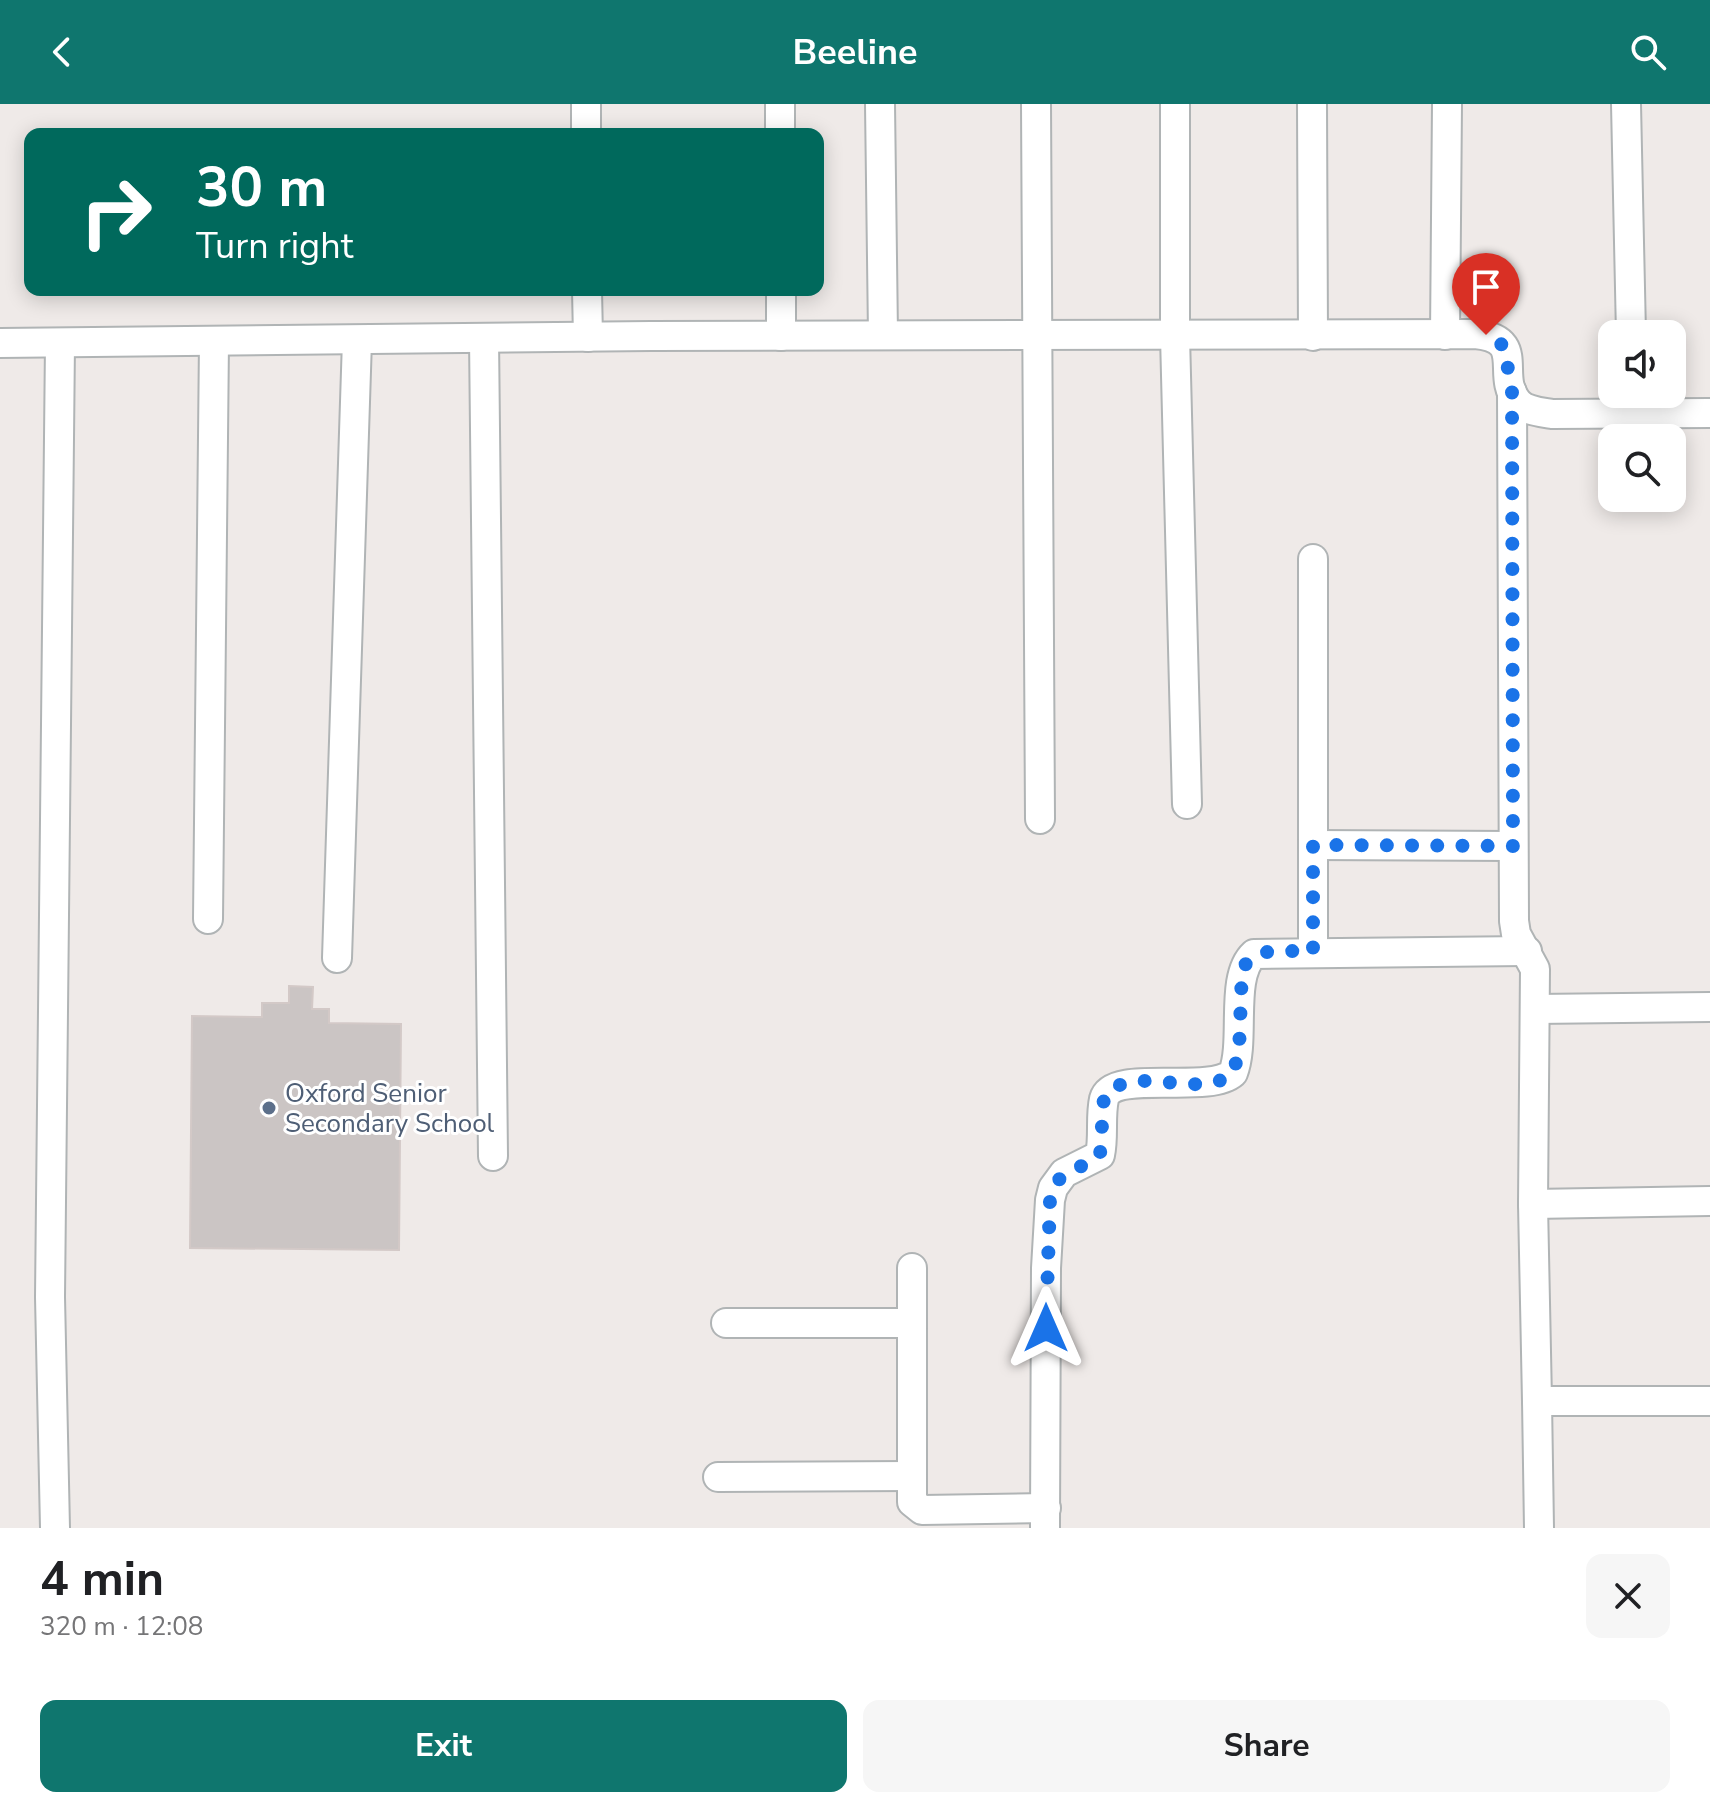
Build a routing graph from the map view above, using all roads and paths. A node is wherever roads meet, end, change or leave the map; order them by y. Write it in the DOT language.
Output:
graph roads {
  1 [pos="586,104"];
  2 [pos="780,104"];
  3 [pos="880,104"];
  4 [pos="1036,104"];
  5 [pos="1175,104"];
  6 [pos="1312,104"];
  7 [pos="1447,104"];
  8 [pos="1626,104"];
  9 [pos="586,128"];
  10 [pos="780,128"];
  11 [pos="587,296"];
  12 [pos="781,296"];
  13 [pos="1631,320"];
  14 [pos="883,335"];
  15 [pos="1036,335"];
  16 [pos="1445,335"];
  17 [pos="781,336"];
  18 [pos="1175,336"];
  19 [pos="1313,336"];
  20 [pos="588,337"];
  21 [pos="484,338"];
  22 [pos="357,340"];
  23 [pos="214,341"];
  24 [pos="0,343"];
  25 [pos="60,343"];
  26 [pos="1512,392"];
  27 [pos="1600,408"];
  28 [pos="1667,408"];
  29 [pos="1710,413"];
  30 [pos="1313,559"];
  31 [pos="1187,804"];
  32 [pos="1040,819"];
  33 [pos="1313,845"];
  34 [pos="1513,846"];
  35 [pos="208,919"];
  36 [pos="1527,951"];
  37 [pos="1313,952"];
  38 [pos="337,958"];
  39 [pos="1710,1007"];
  40 [pos="1535,1009"];
  41 [pos="493,1156"];
  42 [pos="1710,1201"];
  43 [pos="1533,1204"];
  44 [pos="912,1268"];
  45 [pos="726,1323"];
  46 [pos="912,1323"];
  47 [pos="1537,1401"];
  48 [pos="1710,1401"];
  49 [pos="911,1476"];
  50 [pos="718,1477"];
  51 [pos="1046,1518"];
  52 [pos="55,1528"];
  53 [pos="1539,1528"];
  1 -- 9 [label="street"];
  2 -- 10 [label="street"];
  3 -- 14 [label="street"];
  4 -- 15 [label="street"];
  5 -- 18 [label="street"];
  6 -- 19 [label="street"];
  7 -- 16 [label="street"];
  8 -- 13 [label="street"];
  11 -- 20 [label="street"];
  12 -- 17 [label="street"];
  14 -- 15 [label="street"];
  14 -- 17 [label="street"];
  15 -- 18 [label="street"];
  15 -- 32 [label="street"];
  16 -- 19 [label="street"];
  16 -- 26 [label="street"];
  17 -- 20 [label="street"];
  18 -- 19 [label="street"];
  18 -- 31 [label="street"];
  20 -- 21 [label="street"];
  21 -- 22 [label="street"];
  21 -- 41 [label="street"];
  22 -- 23 [label="street"];
  22 -- 38 [label="street"];
  23 -- 25 [label="street"];
  23 -- 35 [label="street"];
  24 -- 25 [label="street"];
  25 -- 52 [label="street"];
  26 -- 27 [label="street"];
  26 -- 34 [label="street"];
  28 -- 29 [label="street"];
  30 -- 33 [label="street"];
  33 -- 34 [label="street"];
  33 -- 37 [label="street"];
  34 -- 36 [label="street"];
  36 -- 37 [label="street"];
  36 -- 40 [label="street"];
  37 -- 51 [label="street"];
  39 -- 40 [label="street"];
  40 -- 43 [label="street"];
  42 -- 43 [label="street"];
  43 -- 47 [label="street"];
  44 -- 46 [label="street"];
  45 -- 46 [label="street"];
  46 -- 49 [label="street"];
  47 -- 48 [label="street"];
  47 -- 53 [label="street"];
  49 -- 50 [label="street"];
  49 -- 51 [label="street"];
}
